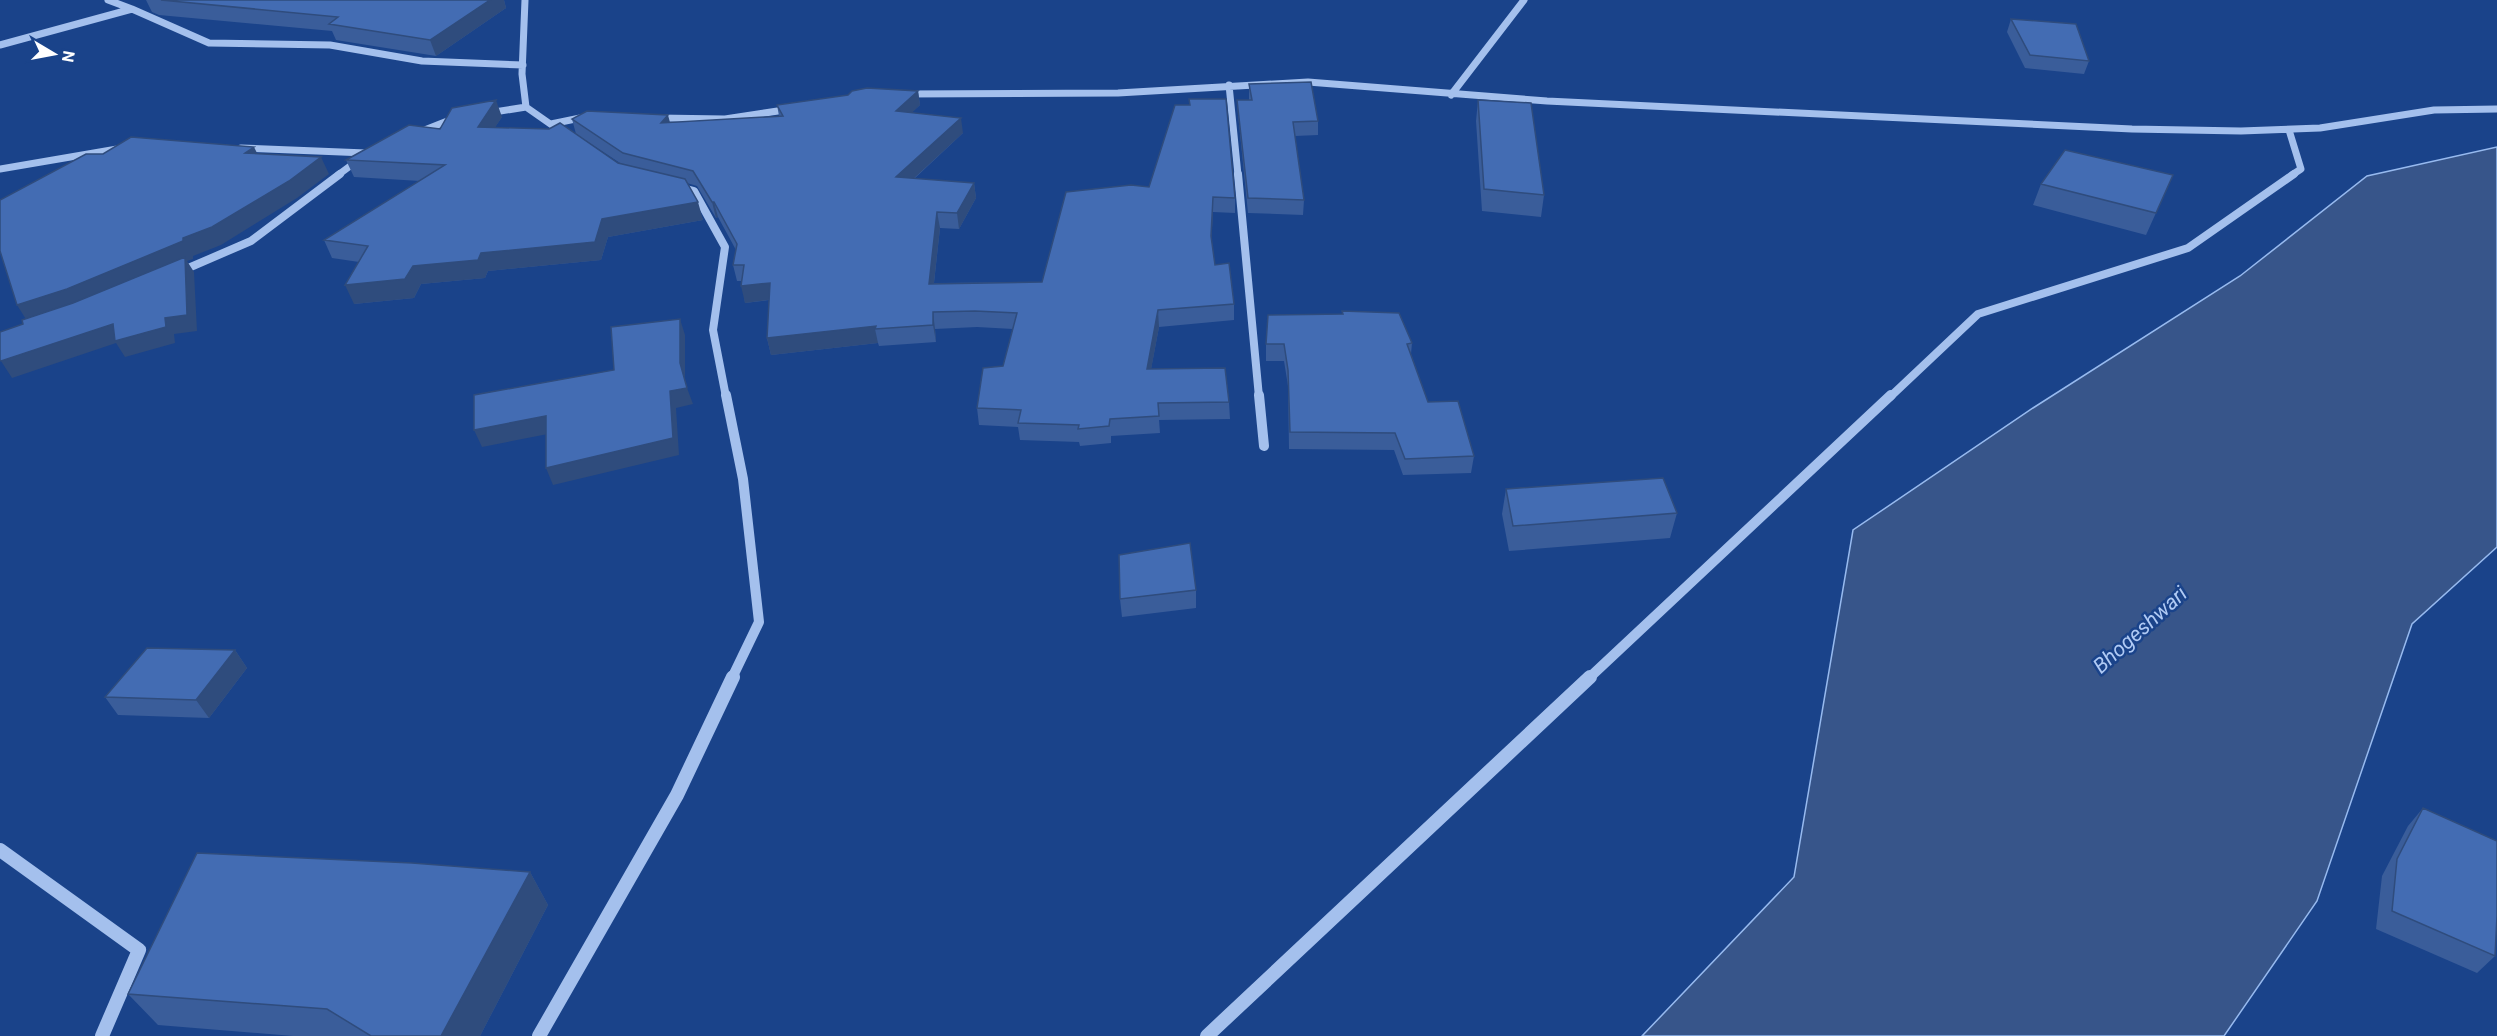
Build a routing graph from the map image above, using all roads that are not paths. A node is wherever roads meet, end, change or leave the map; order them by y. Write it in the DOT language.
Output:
graph roads {
  1 [pos="108,0"];
  2 [pos="525,0"];
  3 [pos="1524,0"];
  4 [pos="132,9"];
  5 [pos="0,45"];
  6 [pos="523,65"];
  7 [pos="1229,85"];
  8 [pos="896,95"];
  9 [pos="1451,95"];
  10 [pos="526,107"];
  11 [pos="800,107"];
  12 [pos="2497,109"];
  13 [pos="482,113"];
  14 [pos="459,116"];
  15 [pos="598,116"];
  16 [pos="648,118"];
  17 [pos="551,124"];
  18 [pos="2289,130"];
  19 [pos="568,135"];
  20 [pos="408,137"];
  21 [pos="135,148"];
  22 [pos="237,148"];
  23 [pos="376,149"];
  24 [pos="366,153"];
  25 [pos="0,169"];
  26 [pos="672,185"];
  27 [pos="166,277"];
  28 [pos="1264,446"];
  29 [pos="0,850"];
  30 [pos="102,1036"];
  31 [pos="539,1036"];
  32 [pos="1207,1036"];
  1 -- 4 [label="street"];
  2 -- 6 [label="street"];
  3 -- 9 [label="street"];
  4 -- 5 [label="street"];
  4 -- 6 [label="street"];
  6 -- 10 [label="street"];
  7 -- 8 [label="street"];
  7 -- 9 [label="street"];
  7 -- 28 [label="street"];
  9 -- 18 [label="street"];
  10 -- 13 [label="street"];
  10 -- 17 [label="street"];
  11 -- 16 [label="street"];
  12 -- 18 [label="street"];
  14 -- 20 [label="street"];
  15 -- 17 [label="street"];
  17 -- 19 [label="street"];
  18 -- 32 [label="street"];
  21 -- 25 [label="street"];
  22 -- 24 [label="street"];
  23 -- 24 [label="street"];
  24 -- 27 [label="street"];
  26 -- 31 [label="street"];
  29 -- 30 [label="street"];
}
